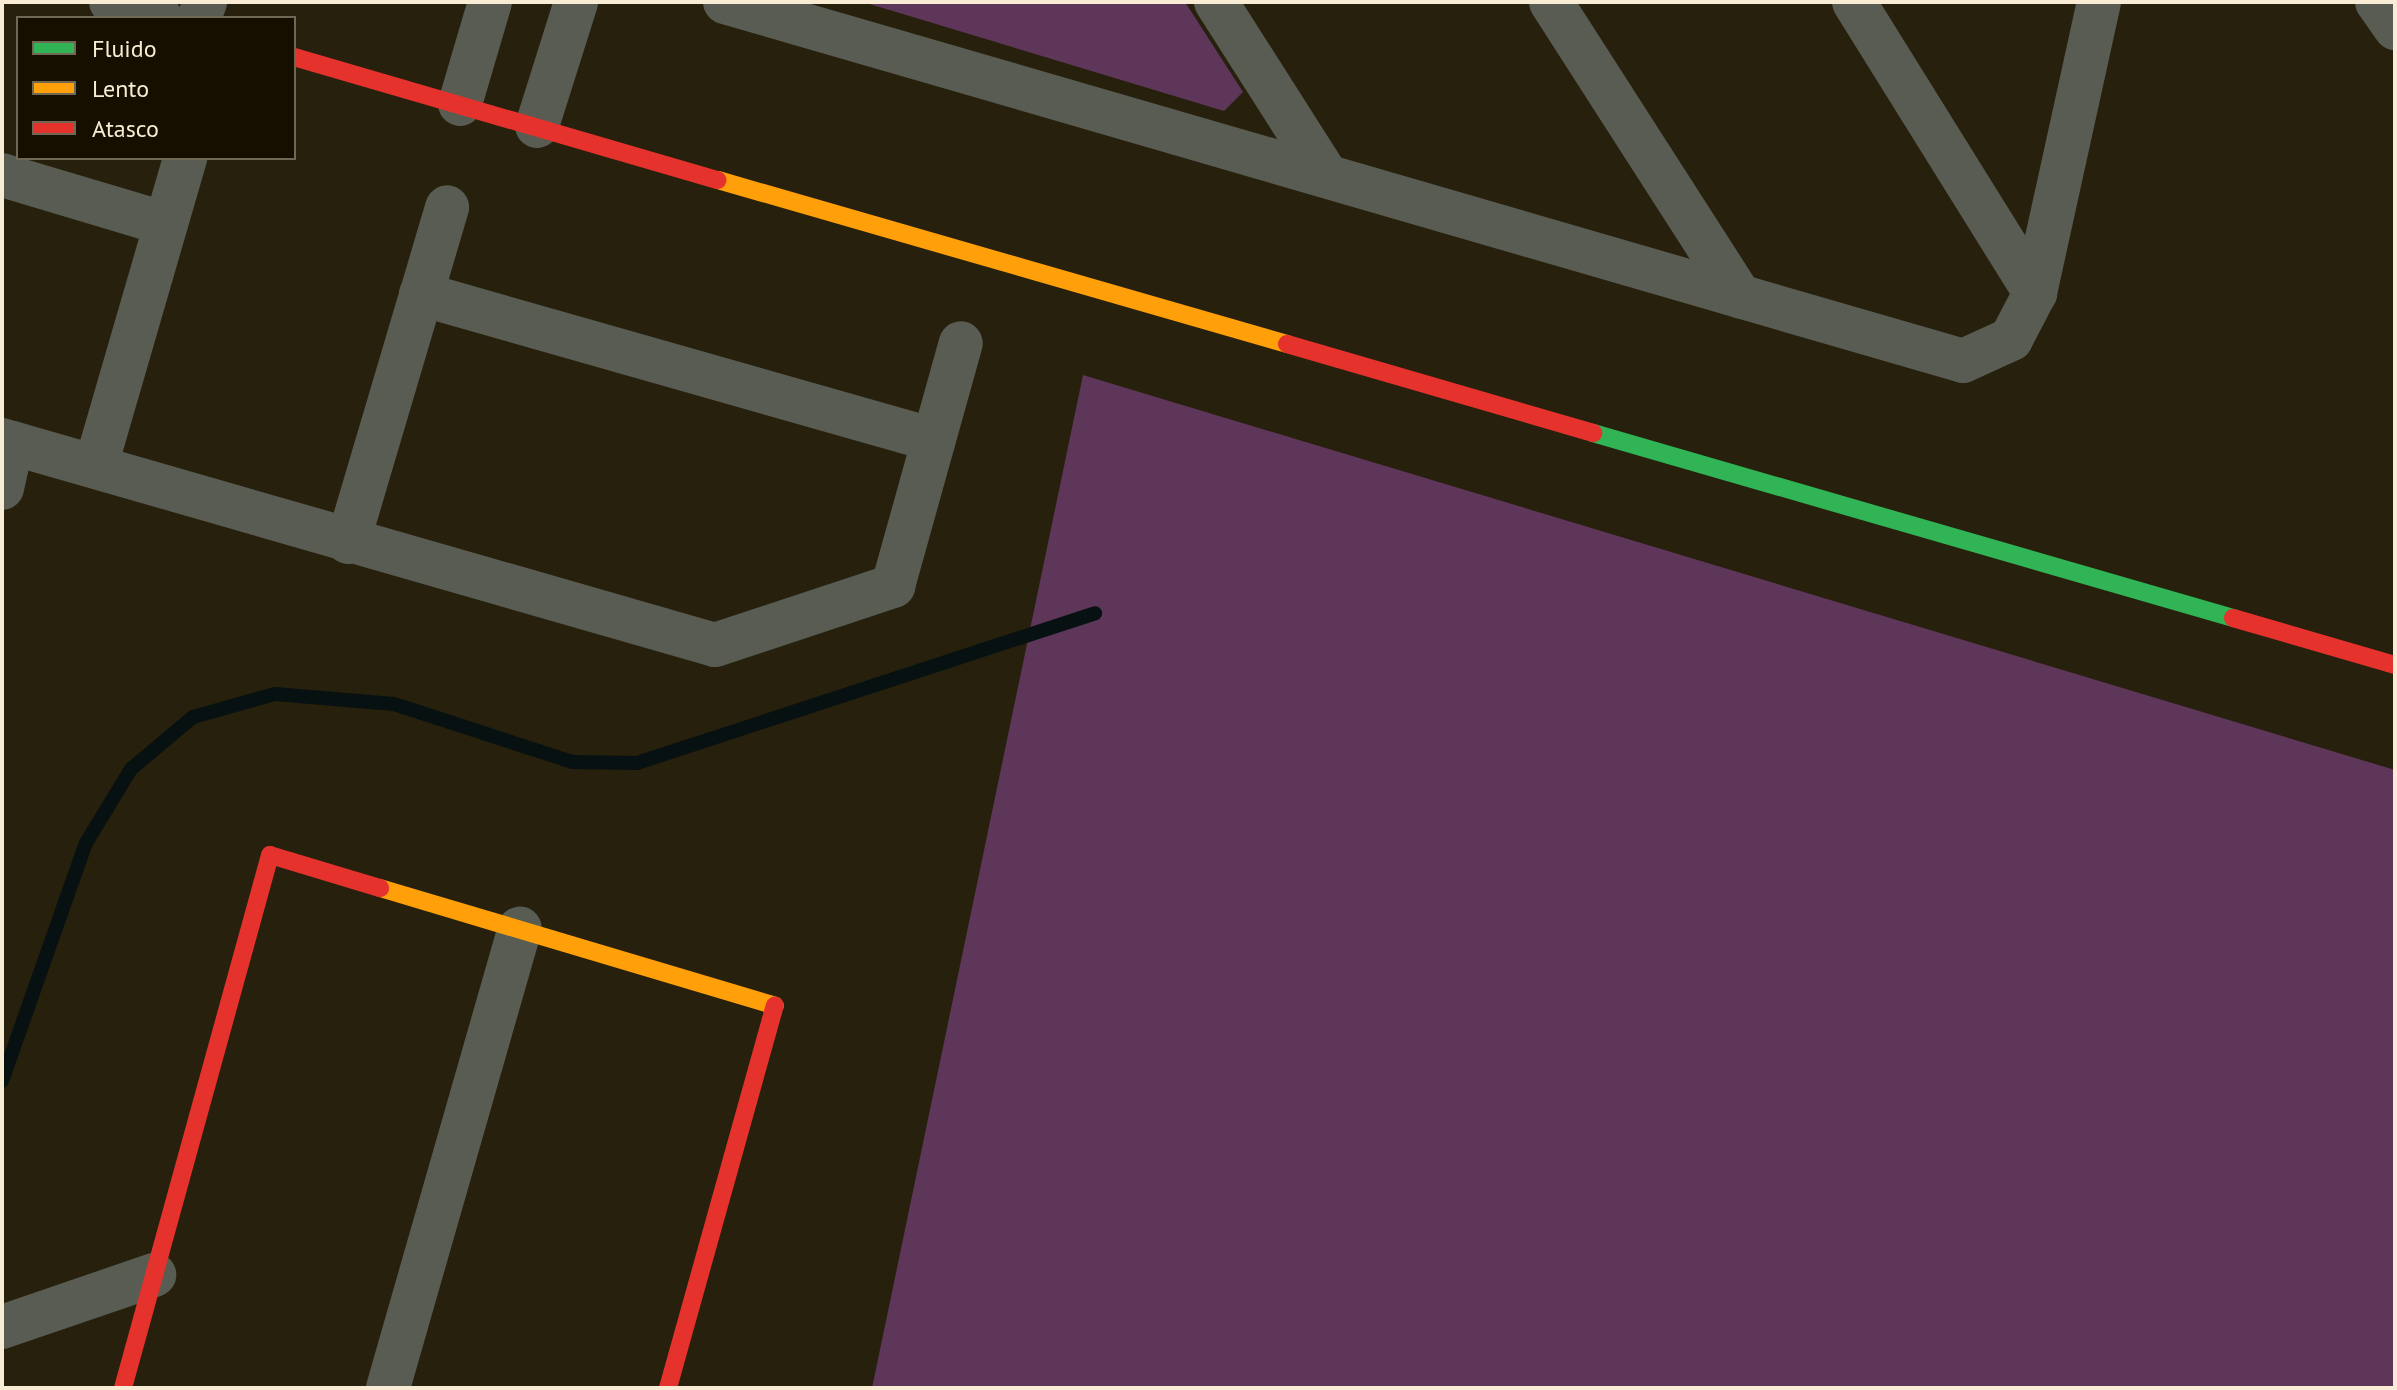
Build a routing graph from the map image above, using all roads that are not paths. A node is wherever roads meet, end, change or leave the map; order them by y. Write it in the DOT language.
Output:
graph roads {
  1 [pos="111,2"];
  2 [pos="490,2"];
  3 [pos="576,2"];
  4 [pos="725,2"];
  5 [pos="1216,2"];
  6 [pos="1551,2"];
  7 [pos="1854,2"];
  8 [pos="2099,2"];
  9 [pos="2377,2"];
  10 [pos="155,16"];
  11 [pos="2395,28"];
  12 [pos="296,58"];
  13 [pos="460,104"];
  14 [pos="537,126"];
  15 [pos="184,160"];
  16 [pos="2,175"];
  17 [pos="1327,176"];
  18 [pos="447,207"];
  19 [pos="166,224"];
  20 [pos="2035,293"];
  21 [pos="421,294"];
  22 [pos="1740,296"];
  23 [pos="961,343"];
  24 [pos="934,440"];
  25 [pos="7,442"];
  26 [pos="96,465"];
  27 [pos="2,488"];
  28 [pos="348,542"];
  29 [pos="2395,665"];
  30 [pos="520,929"];
  31 [pos="154,1275"];
  32 [pos="2,1327"];
  33 [pos="123,1388"];
  34 [pos="388,1388"];
  35 [pos="668,1388"];
  1 -- 10 [label="street"];
  2 -- 13 [label="street"];
  3 -- 14 [label="street"];
  4 -- 17 [label="street"];
  5 -- 17 [label="street"];
  6 -- 22 [label="street"];
  7 -- 20 [label="street"];
  8 -- 20 [label="street"];
  9 -- 11 [label="street"];
  12 -- 13 [label="street"];
  13 -- 14 [label="street"];
  14 -- 29 [label="street"];
  15 -- 19 [label="street"];
  16 -- 19 [label="street"];
  17 -- 22 [label="street"];
  18 -- 21 [label="street"];
  19 -- 26 [label="street"];
  20 -- 22 [label="street"];
  21 -- 24 [label="street"];
  21 -- 28 [label="street"];
  23 -- 24 [label="street"];
  24 -- 28 [label="street"];
  25 -- 26 [label="street"];
  25 -- 27 [label="street"];
  26 -- 28 [label="street"];
  30 -- 31 [label="street"];
  30 -- 34 [label="street"];
  30 -- 35 [label="street"];
  31 -- 32 [label="street"];
  31 -- 33 [label="street"];
}
